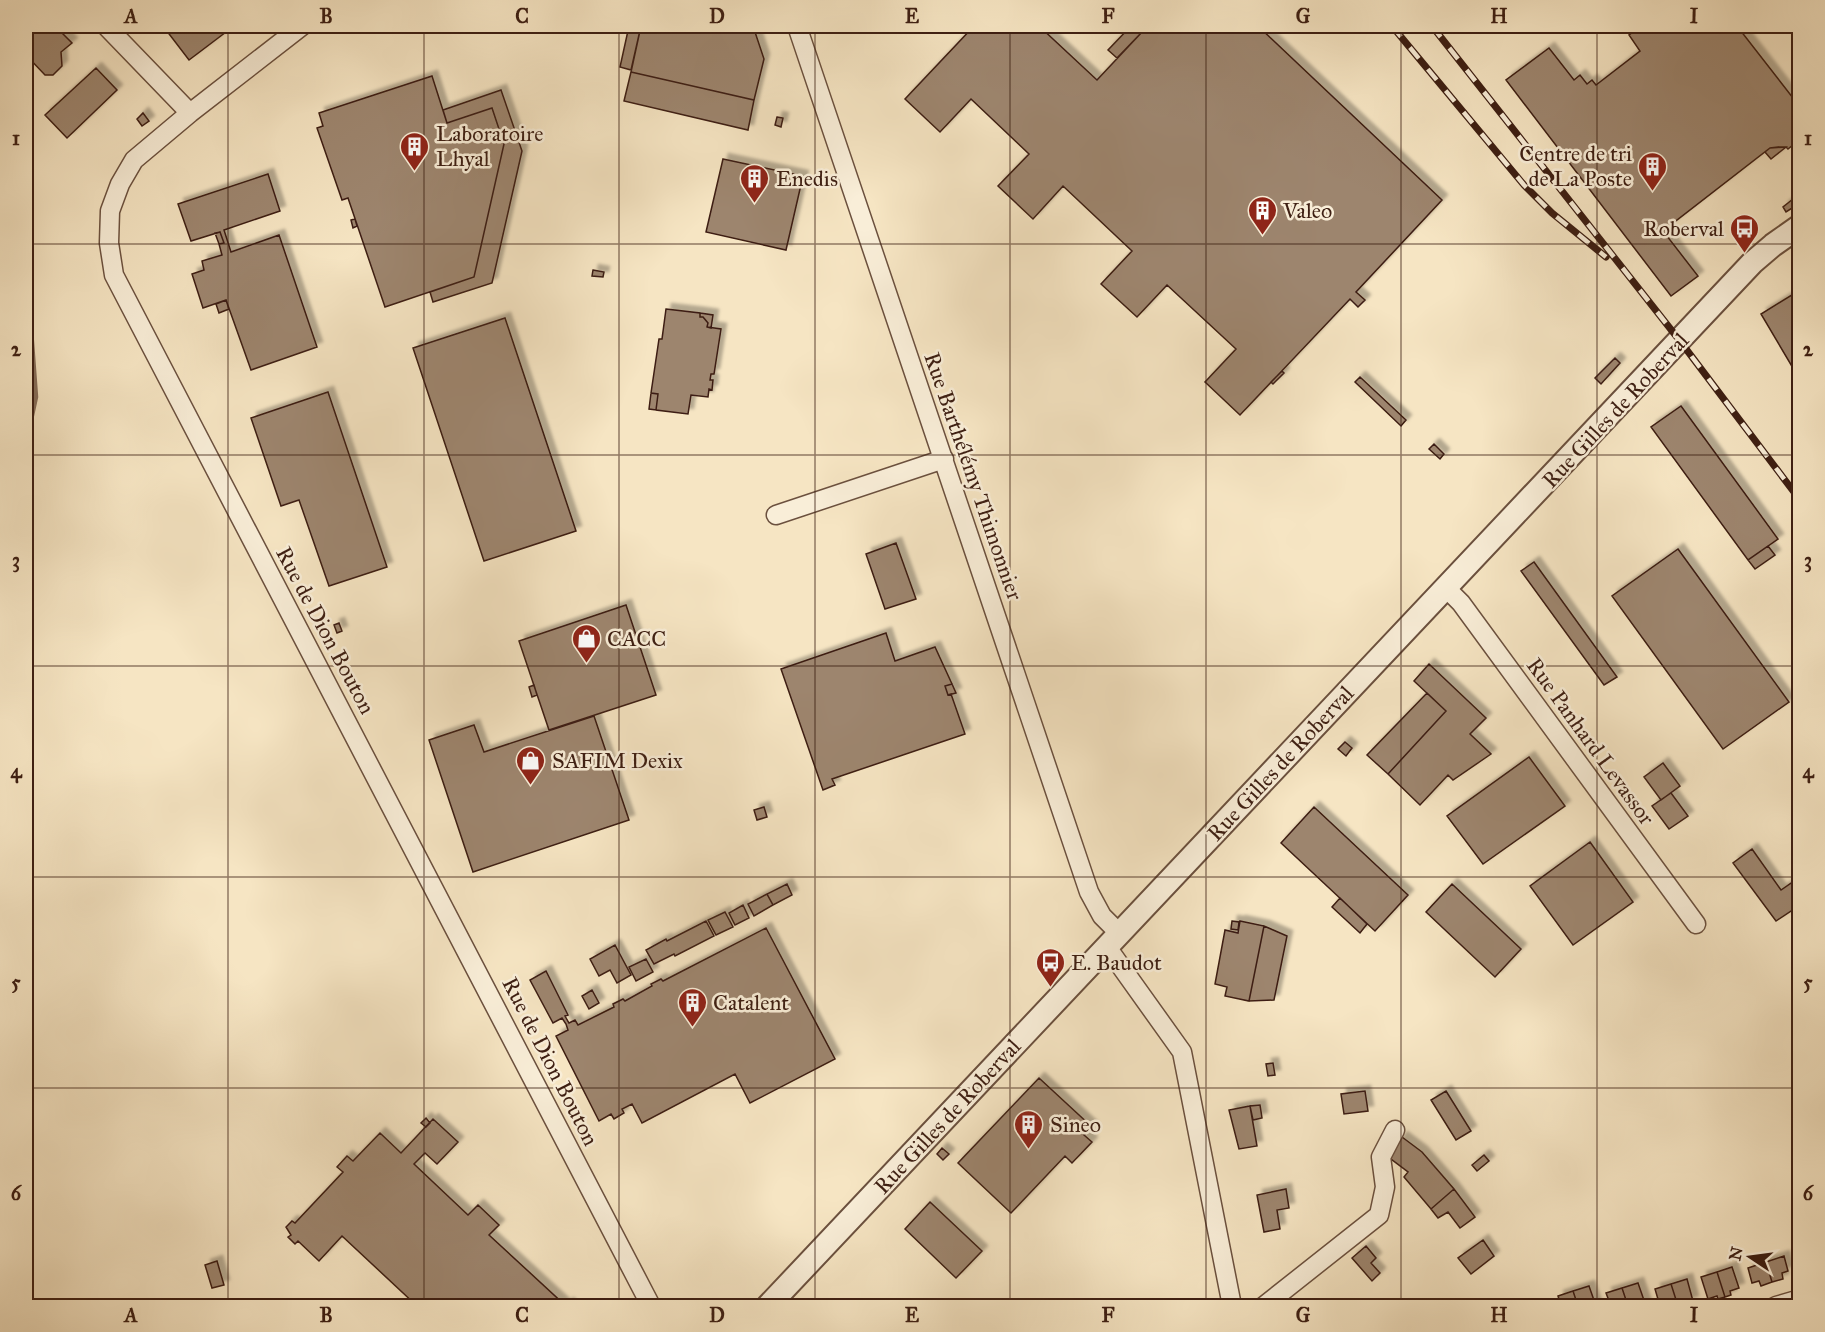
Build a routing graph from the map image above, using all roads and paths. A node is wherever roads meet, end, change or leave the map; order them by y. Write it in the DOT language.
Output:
graph roads {
  1 [pos="106,26"];
  2 [pos="302,26"];
  3 [pos="797,26"];
  4 [pos="190,113"];
  5 [pos="1800,226"];
  6 [pos="944,459"];
  7 [pos="776,514"];
  8 [pos="1446,588"];
  9 [pos="1696,924"];
  10 [pos="1113,940"];
  11 [pos="1395,1130"];
  12 [pos="1800,1299"];
  13 [pos="651,1306"];
  14 [pos="768,1306"];
  15 [pos="1232,1306"];
  16 [pos="1264,1306"];
  17 [pos="1775,1306"];
  1 -- 4 [label="street"];
  2 -- 4 [label="street, Rue de Dion Bouton"];
  3 -- 6 [label="street, Rue Barthélémy Thimonnier"];
  4 -- 13 [label="street, Rue de Dion Bouton"];
  5 -- 8 [label="street, Rue Gilles de Roberval"];
  6 -- 7 [label="street"];
  6 -- 10 [label="street, Rue Barthélémy Thimonnier"];
  8 -- 9 [label="street, Rue Panhard Levassor"];
  8 -- 10 [label="street, Rue Gilles de Roberval"];
  10 -- 14 [label="street, Rue Gilles de Roberval"];
  10 -- 15 [label="street, Rue Barthélémy Thimonnier"];
  11 -- 16 [label="street"];
  12 -- 17 [label="street"];
}
